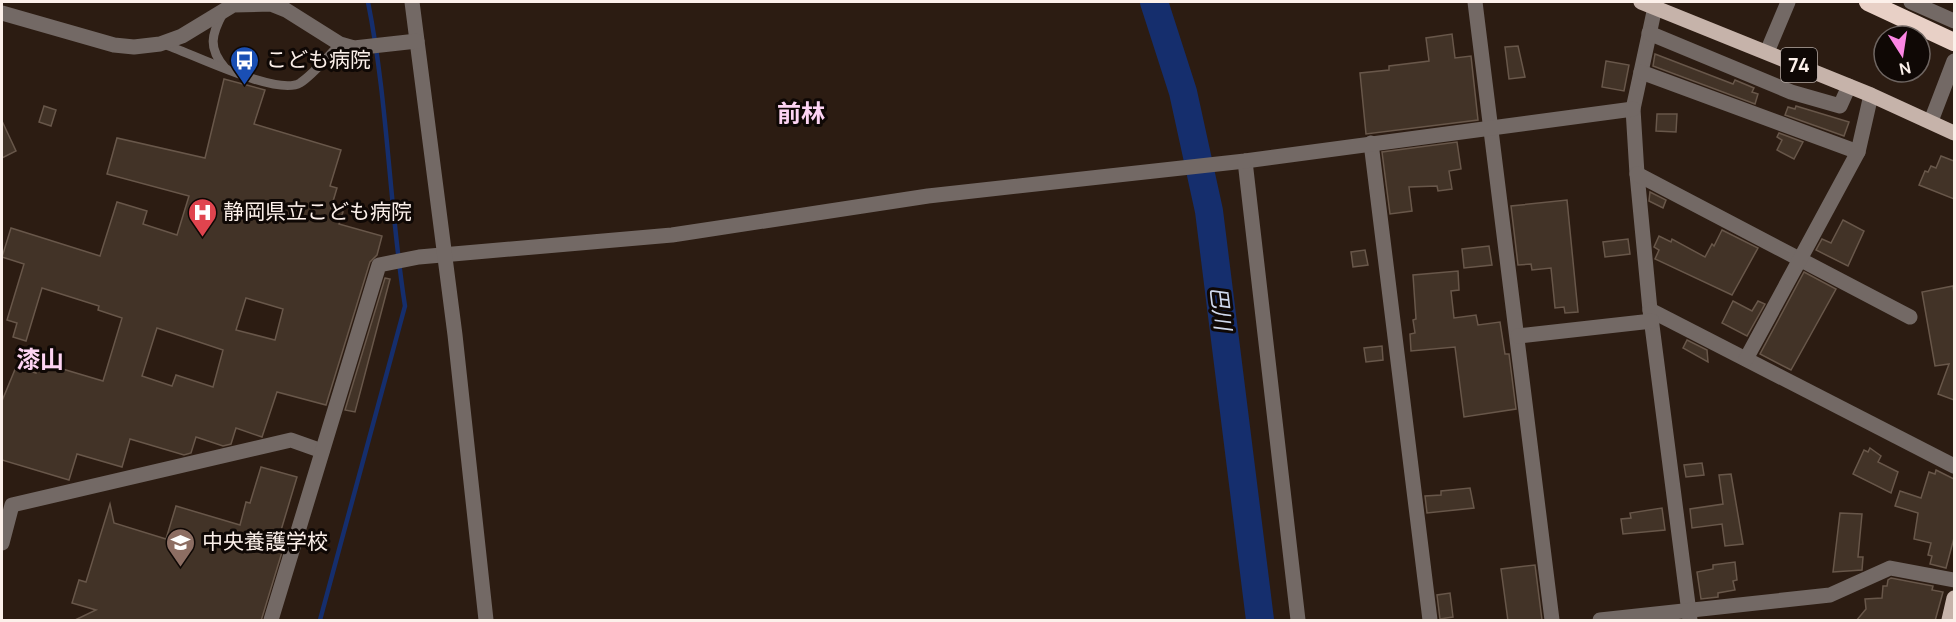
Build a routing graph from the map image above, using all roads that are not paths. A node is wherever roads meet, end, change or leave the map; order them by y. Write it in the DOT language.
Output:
graph roads {
  1 [pos="412,2"];
  2 [pos="1475,2"];
  3 [pos="1788,2"];
  4 [pos="1868,2"];
  5 [pos="1888,2"];
  6 [pos="1911,2"];
  7 [pos="1648,4"];
  8 [pos="230,6"];
  9 [pos="2,13"];
  10 [pos="1954,21"];
  11 [pos="1649,33"];
  12 [pos="1954,33"];
  13 [pos="417,40"];
  14 [pos="1954,42"];
  15 [pos="160,44"];
  16 [pos="347,46"];
  17 [pos="1767,52"];
  18 [pos="1954,61"];
  19 [pos="226,70"];
  20 [pos="1641,72"];
  21 [pos="1850,86"];
  22 [pos="1871,95"];
  23 [pos="1633,109"];
  24 [pos="1931,121"];
  25 [pos="1491,127"];
  26 [pos="1954,133"];
  27 [pos="1371,143"];
  28 [pos="1858,152"];
  29 [pos="1245,161"];
  30 [pos="1637,174"];
  31 [pos="444,255"];
  32 [pos="1800,260"];
  33 [pos="1651,316"];
  34 [pos="1910,317"];
  35 [pos="1518,336"];
  36 [pos="1746,359"];
  37 [pos="322,451"];
  38 [pos="1954,466"];
  39 [pos="2,543"];
  40 [pos="1954,580"];
  41 [pos="1954,601"];
  42 [pos="1690,615"];
  43 [pos="271,621"];
  44 [pos="486,621"];
  45 [pos="1298,621"];
  46 [pos="1430,621"];
  47 [pos="1552,621"];
  48 [pos="1600,621"];
  49 [pos="1949,621"];
  1 -- 13 [label="street"];
  2 -- 25 [label="street"];
  3 -- 17 [label="street"];
  4 -- 14 [label="highway"];
  5 -- 12 [label="highway"];
  6 -- 10 [label="street"];
  7 -- 11 [label="street"];
  7 -- 17 [label="main road, 74"];
  8 -- 15 [label="street"];
  8 -- 16 [label="street"];
  8 -- 19 [label="lane"];
  9 -- 15 [label="street"];
  11 -- 20 [label="street"];
  11 -- 21 [label="street"];
  13 -- 16 [label="street"];
  13 -- 31 [label="street"];
  15 -- 19 [label="lane"];
  16 -- 19 [label="lane"];
  17 -- 21 [label="main road, 74"];
  18 -- 24 [label="street"];
  20 -- 23 [label="street"];
  20 -- 28 [label="street"];
  21 -- 22 [label="main road, 74"];
  22 -- 24 [label="main road, 74"];
  22 -- 28 [label="street"];
  23 -- 25 [label="street"];
  23 -- 30 [label="street"];
  24 -- 26 [label="main road, 74"];
  25 -- 27 [label="street"];
  25 -- 35 [label="street"];
  27 -- 29 [label="street"];
  27 -- 46 [label="street"];
  28 -- 32 [label="street"];
  29 -- 31 [label="street"];
  29 -- 45 [label="street"];
  30 -- 32 [label="street"];
  30 -- 33 [label="street"];
  31 -- 37 [label="street"];
  31 -- 44 [label="street"];
  32 -- 34 [label="street"];
  32 -- 36 [label="street"];
  33 -- 35 [label="street"];
  33 -- 36 [label="street"];
  33 -- 42 [label="street"];
  35 -- 47 [label="street"];
  36 -- 38 [label="street"];
  37 -- 39 [label="street"];
  37 -- 43 [label="street"];
  40 -- 42 [label="street"];
  41 -- 49 [label="main road"];
  42 -- 48 [label="street"];
}
